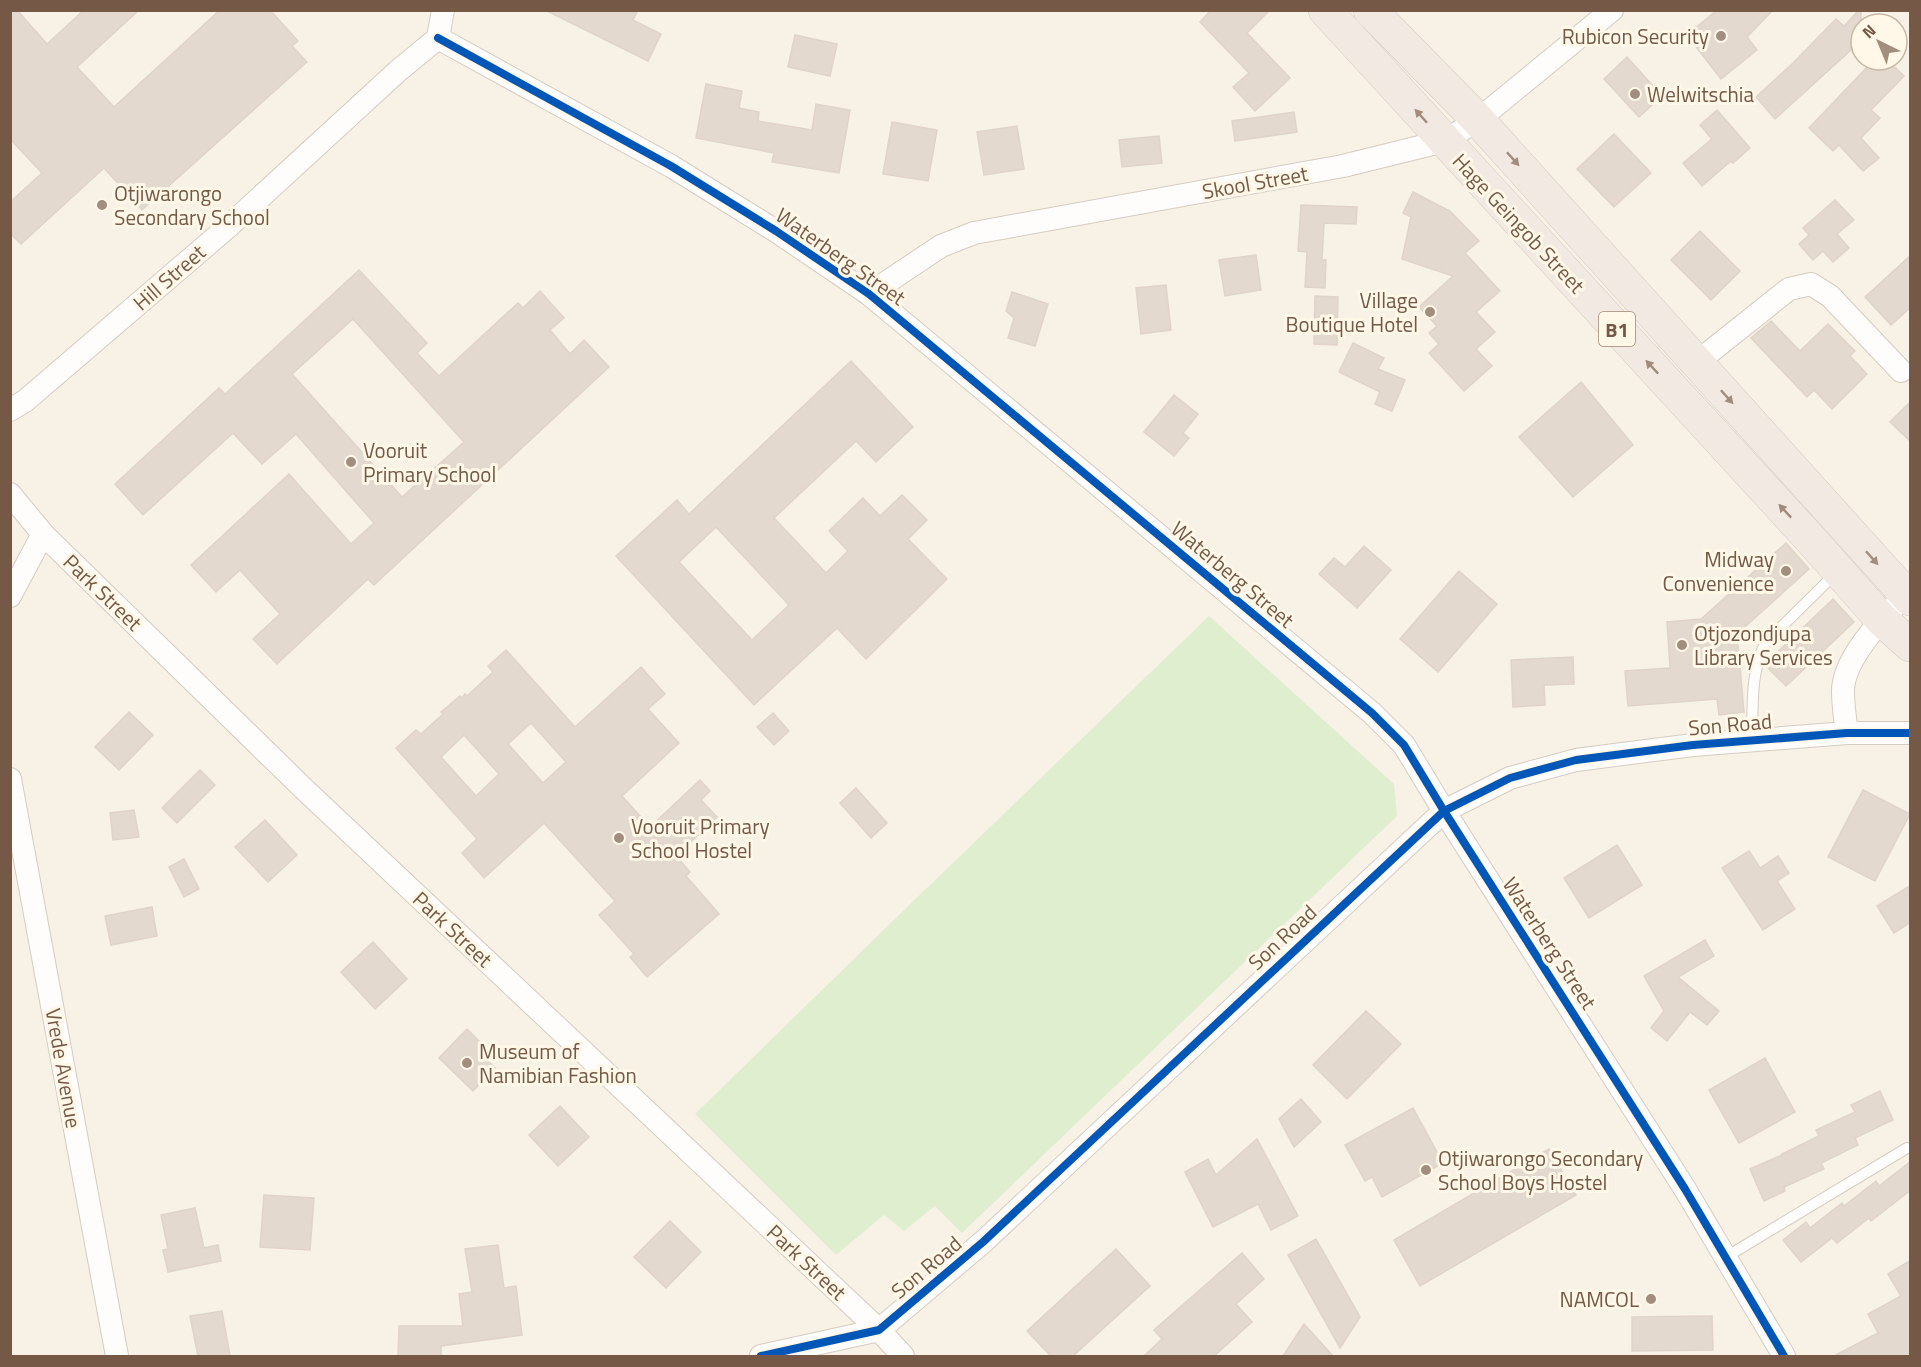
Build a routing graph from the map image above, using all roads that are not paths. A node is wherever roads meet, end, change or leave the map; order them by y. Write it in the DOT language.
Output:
graph roads {
  1 [pos="443,10"];
  2 [pos="1325,10"];
  3 [pos="1612,10"];
  4 [pos="1374,14"];
  5 [pos="438,38"];
  6 [pos="1352,39"];
  7 [pos="1478,120"];
  8 [pos="1444,141"];
  9 [pos="869,294"];
  10 [pos="1696,363"];
  11 [pos="1901,371"];
  12 [pos="10,410"];
  13 [pos="10,494"];
  14 [pos="1839,521"];
  15 [pos="43,534"];
  16 [pos="1814,543"];
  17 [pos="1839,570"];
  18 [pos="10,596"];
  19 [pos="1908,597"];
  20 [pos="1881,619"];
  21 [pos="1911,645"];
  22 [pos="1847,733"];
  23 [pos="1911,733"];
  24 [pos="1752,740"];
  25 [pos="10,779"];
  26 [pos="1444,811"];
  27 [pos="1907,1148"];
  28 [pos="1726,1257"];
  29 [pos="879,1329"];
  30 [pos="117,1356"];
  31 [pos="761,1356"];
  32 [pos="903,1356"];
  33 [pos="1784,1356"];
  1 -- 5 [label="street"];
  2 -- 6 [label="highway, Hage Geingob Street / B1"];
  3 -- 7 [label="street, Skool Street"];
  4 -- 6 [label="highway"];
  4 -- 7 [label="highway, Hage Geingob Street / B1"];
  5 -- 9 [label="street, Waterberg Street"];
  5 -- 12 [label="street, Hill Street"];
  8 -- 6 [label="highway, Hage Geingob Street / B1, one-way"];
  7 -- 8 [label="street, Skool Street"];
  7 -- 10 [label="highway, Hage Geingob Street / B1, one-way"];
  8 -- 9 [label="street, Skool Street"];
  16 -- 8 [label="highway, Hage Geingob Street / B1, one-way"];
  9 -- 26 [label="street, Waterberg Street"];
  10 -- 11 [label="street"];
  10 -- 14 [label="highway, Hage Geingob Street / B1, one-way"];
  13 -- 15 [label="street, Park Street"];
  14 -- 16 [label="highway"];
  14 -- 19 [label="highway, Hage Geingob Street / B1, one-way"];
  15 -- 18 [label="street"];
  15 -- 29 [label="street, Park Street"];
  16 -- 17 [label="highway, Hage Geingob Street / B1"];
  17 -- 20 [label="highway, Hage Geingob Street / B1"];
  17 -- 24 [label="lane"];
  19 -- 20 [label="street"];
  20 -- 21 [label="highway, Hage Geingob Street / B1"];
  20 -- 22 [label="street"];
  22 -- 23 [label="street, Son Road"];
  22 -- 24 [label="street, Son Road"];
  24 -- 26 [label="street, Son Road"];
  25 -- 30 [label="street, Vrede Avenue"];
  26 -- 28 [label="street, Waterberg Street"];
  26 -- 29 [label="street, Son Road"];
  27 -- 28 [label="lane"];
  28 -- 33 [label="street, Waterberg Street"];
  29 -- 31 [label="street, Son Road"];
  29 -- 32 [label="street, Park Street"];
}
